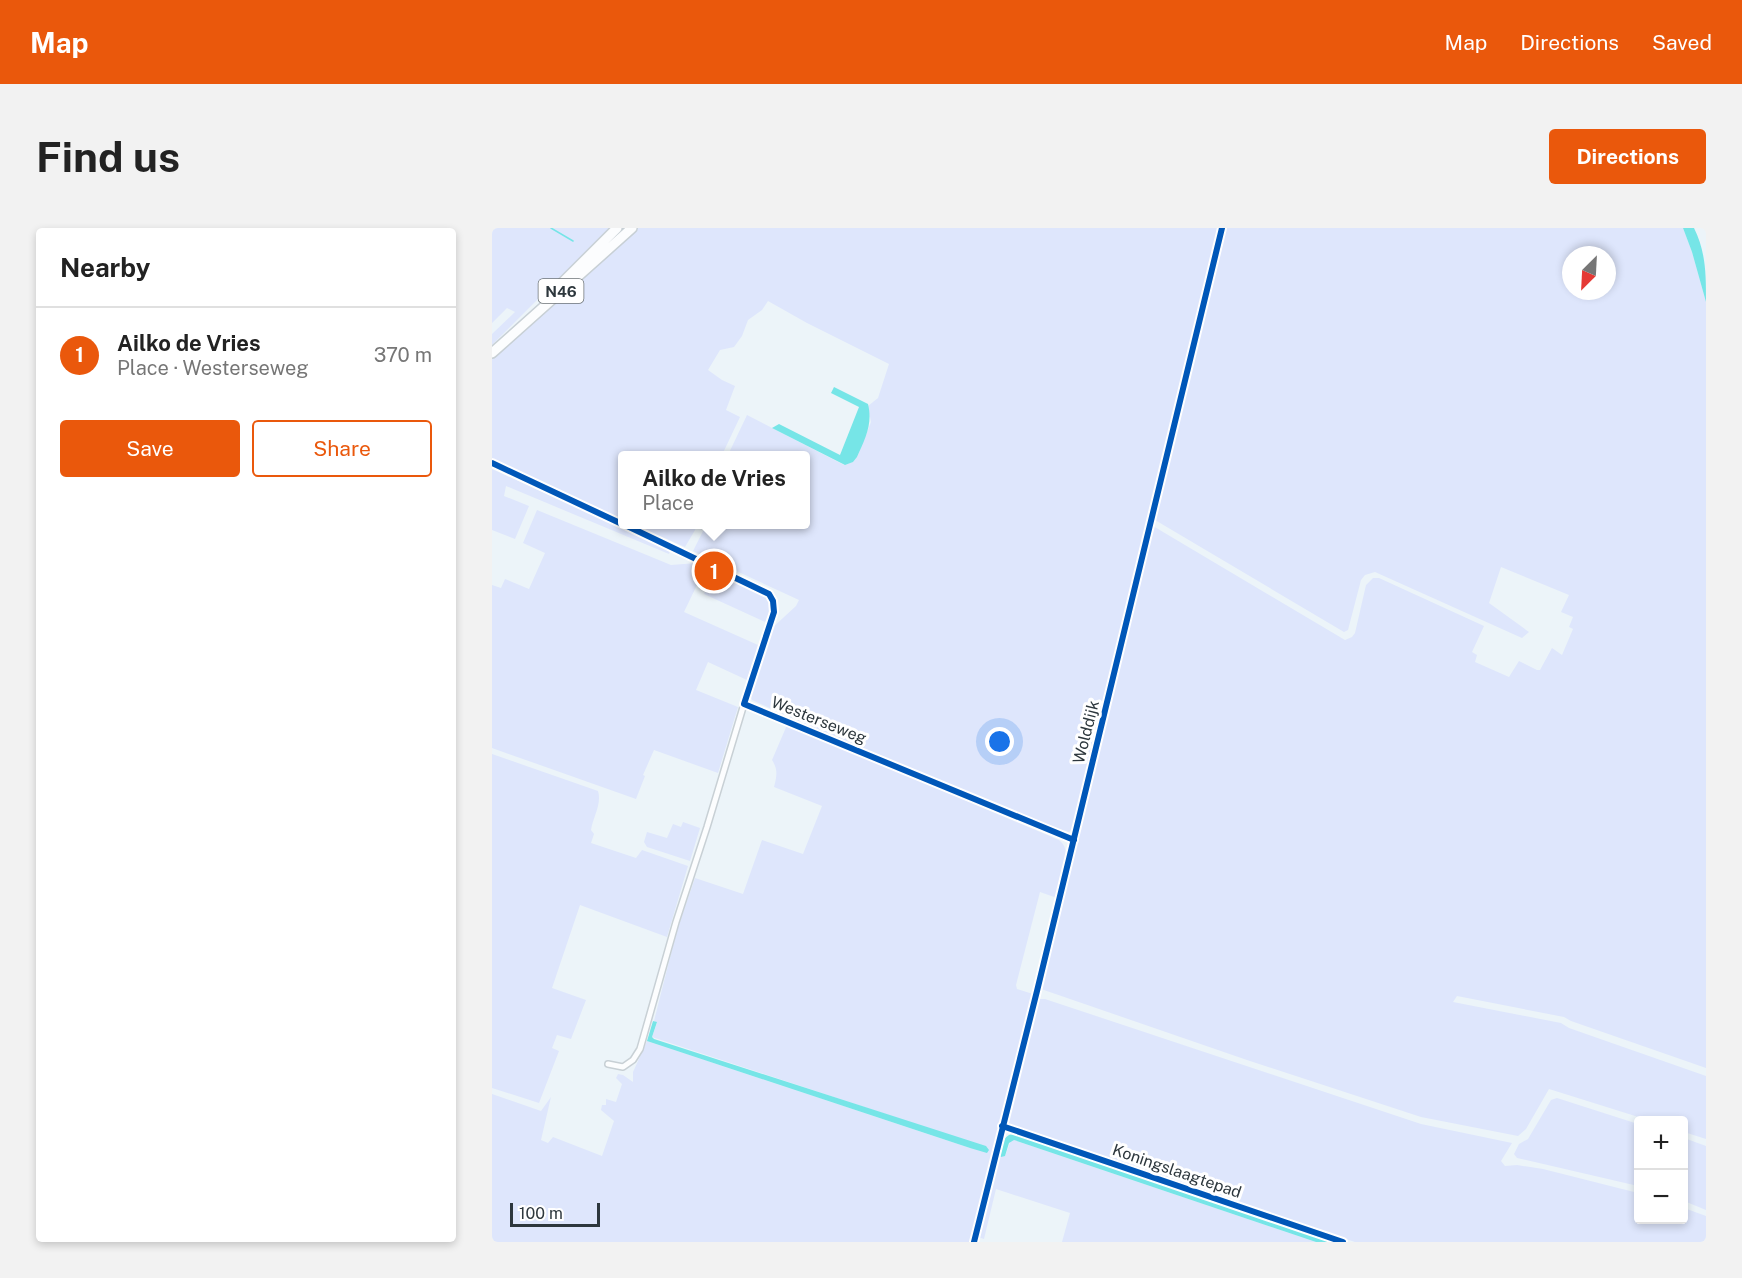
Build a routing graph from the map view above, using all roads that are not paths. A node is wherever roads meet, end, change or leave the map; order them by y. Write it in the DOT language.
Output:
graph roads {
  1 [pos="617,228"];
  2 [pos="632,228"];
  3 [pos="1222,228"];
  4 [pos="492,353"];
  5 [pos="492,463"];
  6 [pos="618,522"];
  7 [pos="633,529"];
  8 [pos="744,704"];
  9 [pos="1074,840"];
  10 [pos="608,1064"];
  11 [pos="1002,1126"];
  12 [pos="974,1242"];
  13 [pos="1343,1242"];
  1 -- 4 [label="highway, N46"];
  2 -- 4 [label="highway, N46"];
  3 -- 9 [label="street, Wolddijk"];
  5 -- 6 [label="street"];
  7 -- 8 [label="street"];
  8 -- 9 [label="street, Westerseweg"];
  8 -- 10 [label="street"];
  9 -- 11 [label="street, Wolddijk"];
  11 -- 12 [label="street, Wolddijk"];
  11 -- 13 [label="street, Koningslaagtepad"];
}
